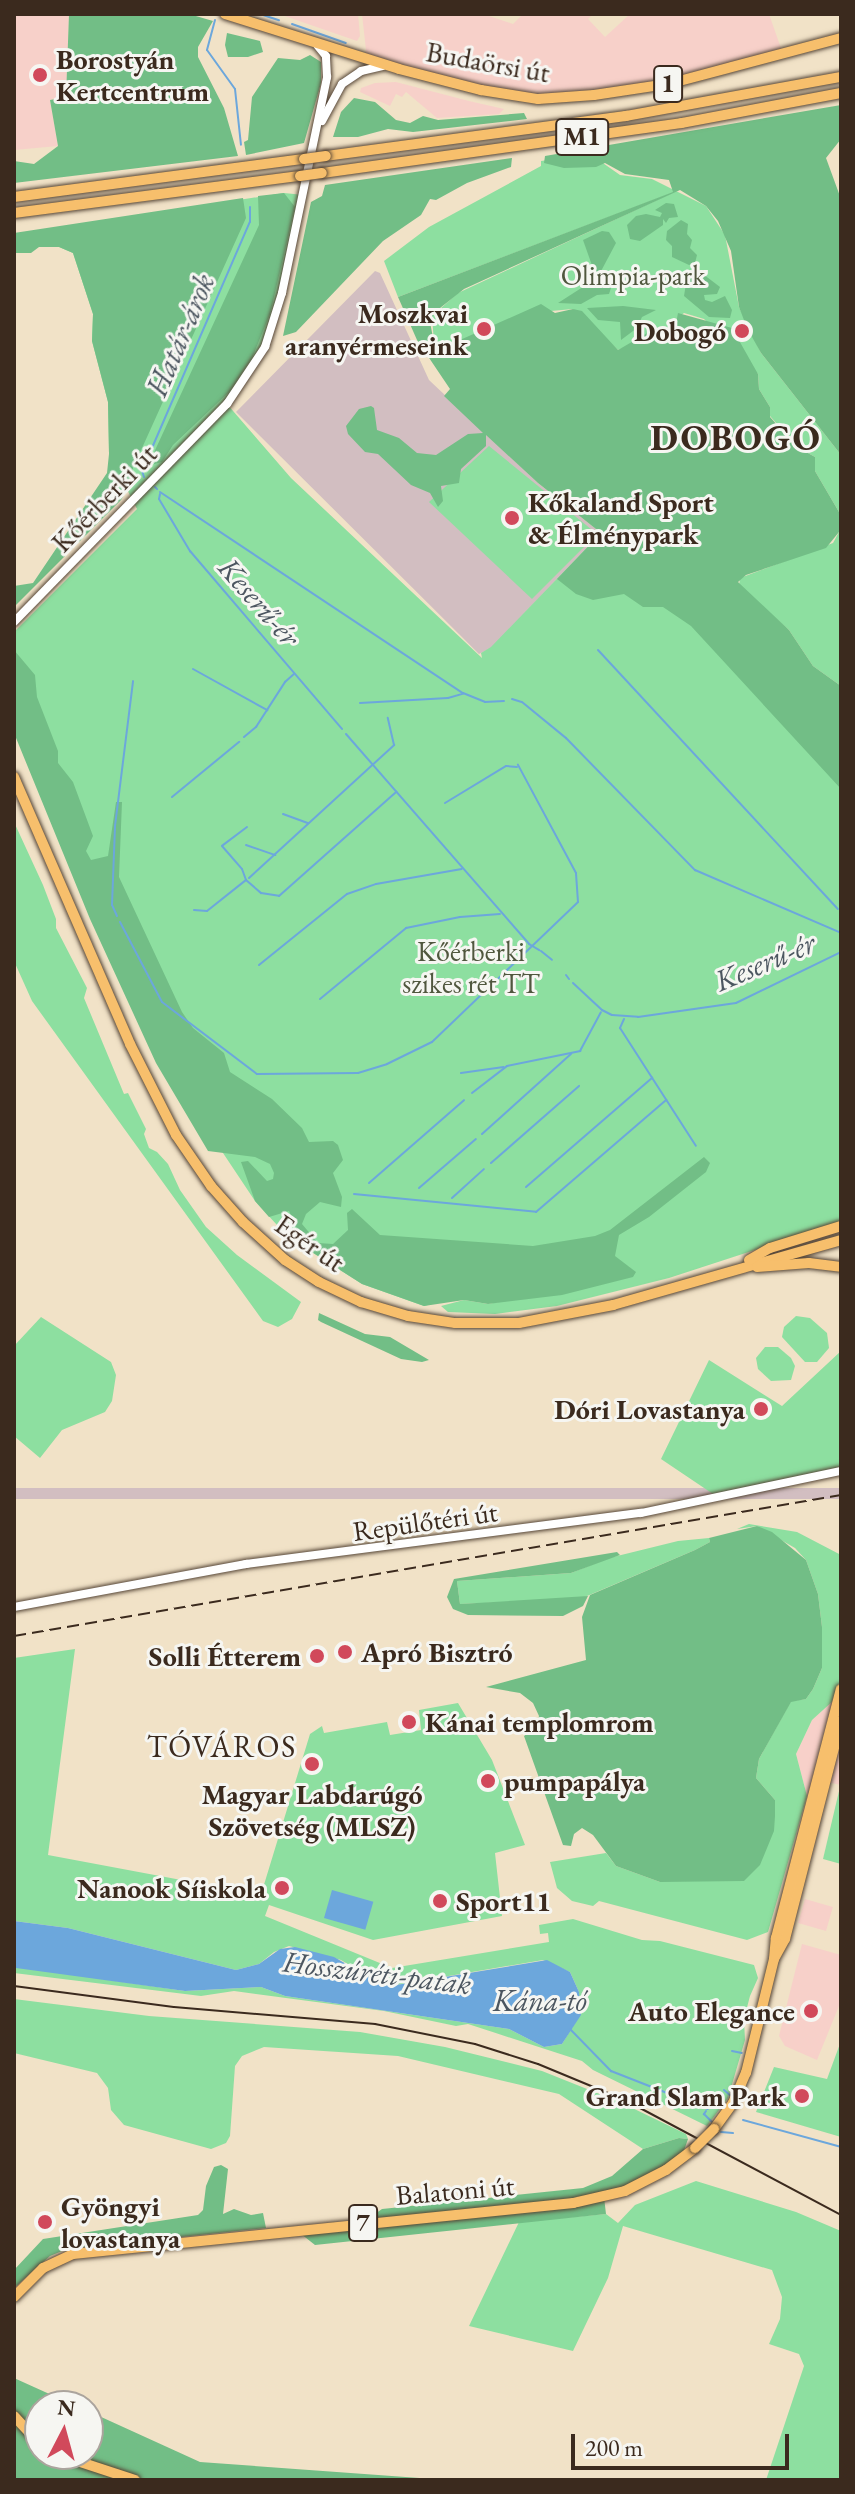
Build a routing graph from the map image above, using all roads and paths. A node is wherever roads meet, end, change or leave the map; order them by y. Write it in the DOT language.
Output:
graph roads {
  1 [pos="225,14"];
  2 [pos="841,38"];
  3 [pos="314,42"];
  4 [pos="345,53"];
  5 [pos="392,67"];
  6 [pos="327,77"];
  7 [pos="841,77"];
  8 [pos="841,93"];
  9 [pos="316,136"];
  10 [pos="14,197"];
  11 [pos="14,213"];
  12 [pos="14,622"];
  13 [pos="14,777"];
  14 [pos="841,1226"];
  15 [pos="841,1240"];
  16 [pos="841,1267"];
  17 [pos="731,1270"];
  18 [pos="841,1471"];
  19 [pos="14,1607"];
  20 [pos="841,1689"];
  21 [pos="841,1721"];
  22 [pos="774,1959"];
  23 [pos="14,2297"];
  24 [pos="104,2470"];
  25 [pos="135,2480"];
  1 -- 3 [label="main road, Budaörsi út / 1"];
  2 -- 5 [label="main road, Budaörsi út / 1"];
  3 -- 4 [label="main road, Budaörsi út / 1"];
  3 -- 6 [label="street"];
  4 -- 5 [label="main road, Budaörsi út / 1"];
  4 -- 6 [label="street, Kőérberki út"];
  5 -- 9 [label="street, Kőérberki út"];
  6 -- 9 [label="street, Kőérberki út"];
  7 -- 10 [label="main road, M1, bridge"];
  8 -- 11 [label="main road, M1, bridge"];
  9 -- 12 [label="street, Kőérberki út"];
  13 -- 17 [label="main road, Egér út"];
  14 -- 17 [label="main road"];
  15 -- 17 [label="main road, Egér út"];
  16 -- 17 [label="main road"];
  18 -- 19 [label="street, Repülőtéri út"];
  20 -- 22 [label="main road, Balatoni út / 7"];
  21 -- 22 [label="main road, Balatoni út / 7"];
  22 -- 23 [label="main road, Balatoni út / 7, bridge"];
  24 -- 25 [label="main road"];
}
